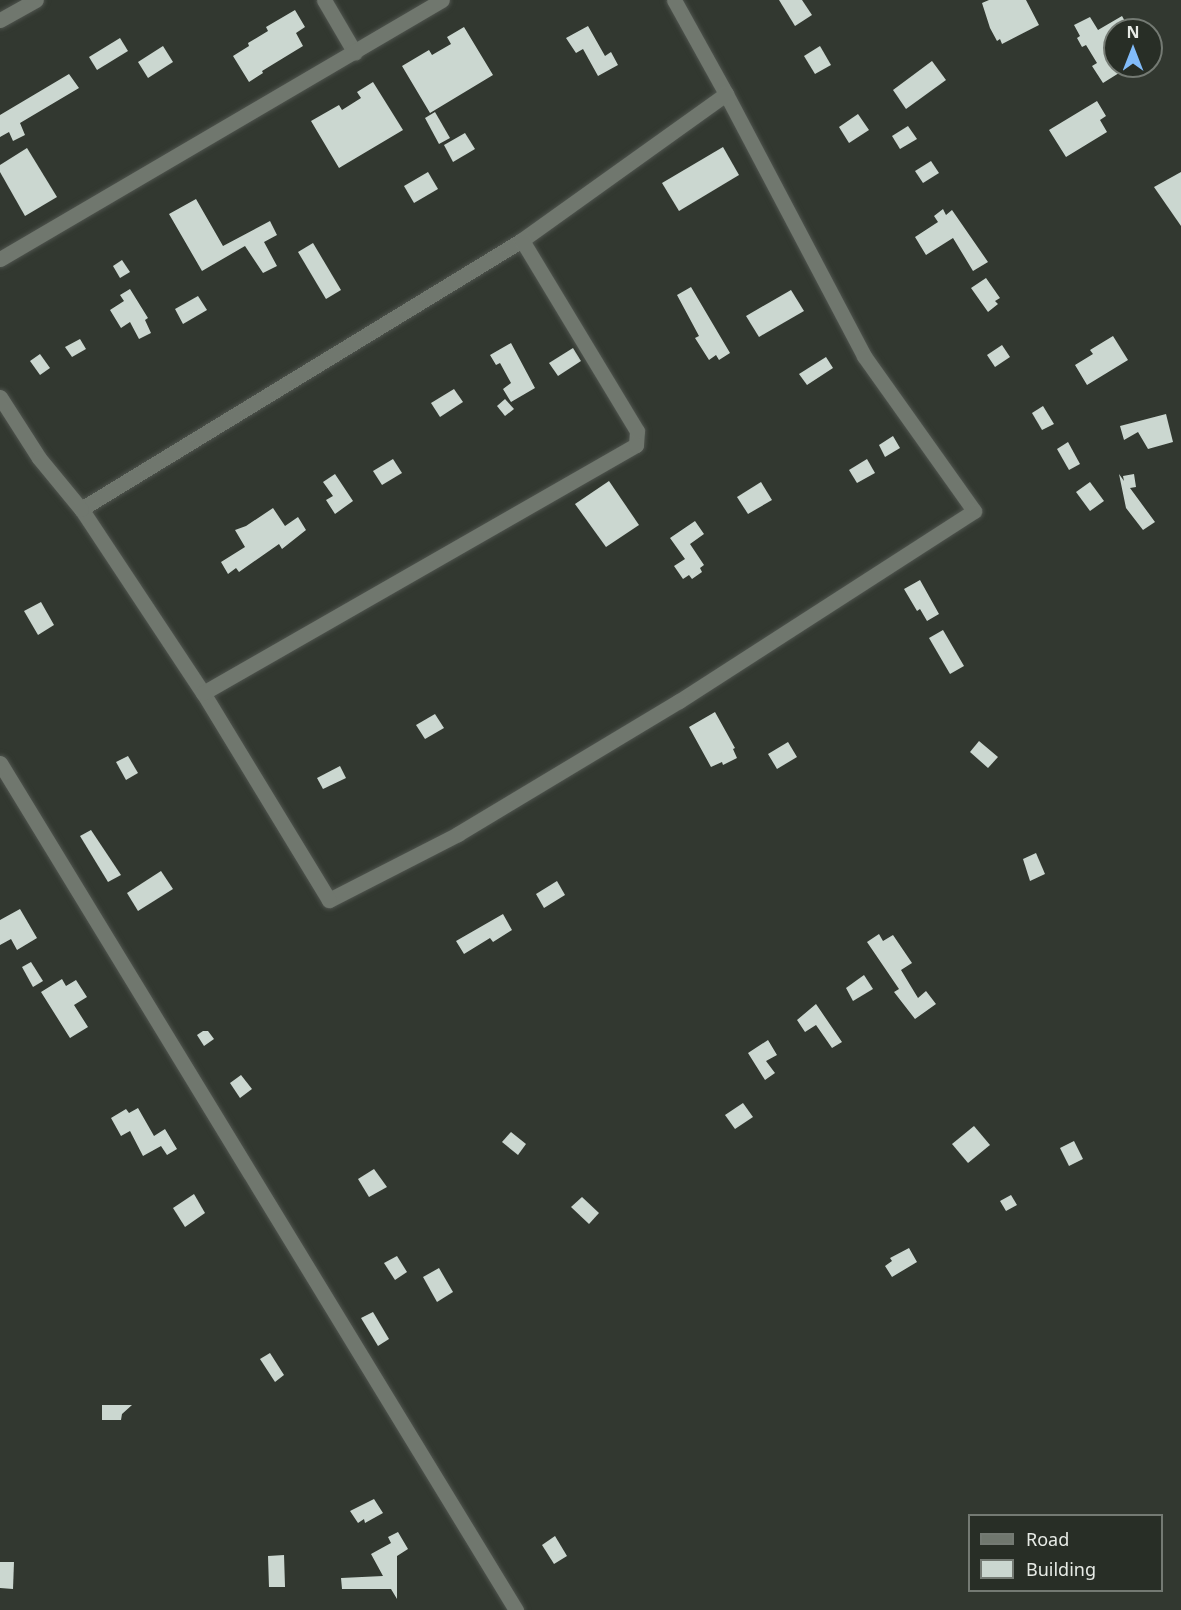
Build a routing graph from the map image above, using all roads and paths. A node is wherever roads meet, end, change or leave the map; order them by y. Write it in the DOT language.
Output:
graph roads {
  1 [pos="36,0"];
  2 [pos="324,0"];
  3 [pos="442,0"];
  4 [pos="674,0"];
  5 [pos="0,20"];
  6 [pos="355,52"];
  7 [pos="726,94"];
  8 [pos="522,240"];
  9 [pos="0,259"];
  10 [pos="0,397"];
  11 [pos="81,509"];
  12 [pos="203,693"];
  13 [pos="0,763"];
  14 [pos="516,1610"];
  1 -- 5 [label="street"];
  2 -- 6 [label="street"];
  3 -- 6 [label="street"];
  4 -- 7 [label="street"];
  6 -- 9 [label="street"];
  7 -- 8 [label="street"];
  7 -- 12 [label="street"];
  8 -- 11 [label="street"];
  8 -- 12 [label="street"];
  10 -- 11 [label="street"];
  11 -- 12 [label="street"];
  13 -- 14 [label="street"];
}
